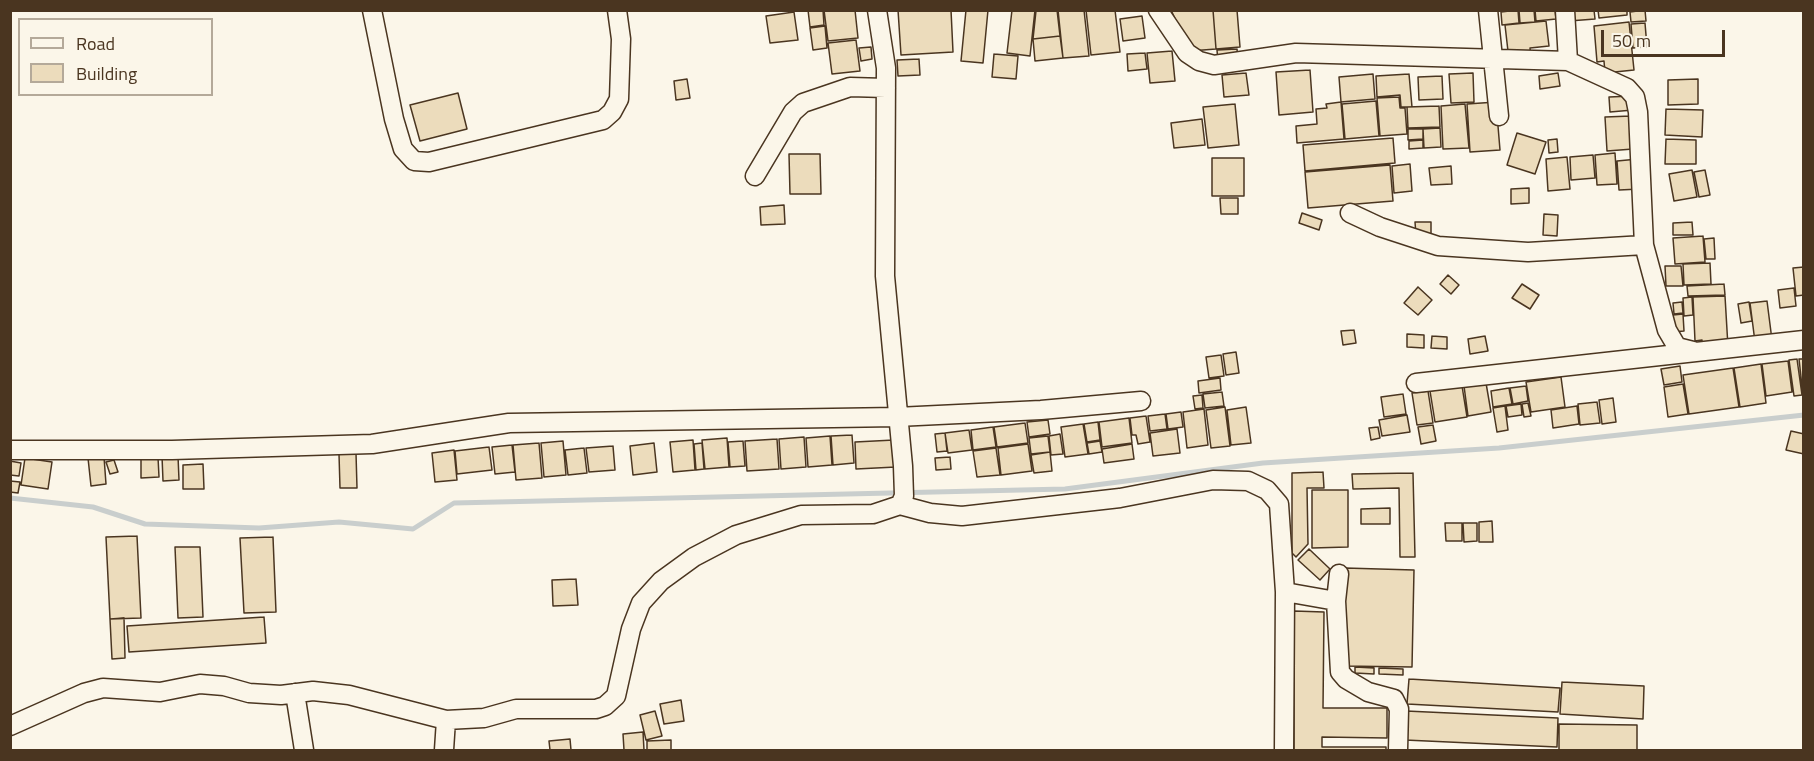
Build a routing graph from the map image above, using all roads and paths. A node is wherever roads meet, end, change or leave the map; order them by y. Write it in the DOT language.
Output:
graph roads {
  1 [pos="372,10"];
  2 [pos="617,10"];
  3 [pos="877,10"];
  4 [pos="1158,10"];
  5 [pos="1488,10"];
  6 [pos="1565,10"];
  7 [pos="1492,60"];
  8 [pos="1568,61"];
  9 [pos="886,88"];
  10 [pos="1499,116"];
  11 [pos="755,176"];
  12 [pos="1350,213"];
  13 [pos="1644,244"];
  14 [pos="1803,340"];
  15 [pos="1693,351"];
  16 [pos="1416,383"];
  17 [pos="1141,401"];
  18 [pos="897,417"];
  19 [pos="10,450"];
  20 [pos="902,500"];
  21 [pos="1340,574"];
  22 [pos="1285,592"];
  23 [pos="1336,601"];
  24 [pos="295,693"];
  25 [pos="446,720"];
  26 [pos="10,726"];
  27 [pos="304,750"];
  28 [pos="444,750"];
  29 [pos="1284,750"];
  30 [pos="1398,750"];
  1 -- 2 [label="street"];
  3 -- 9 [label="street"];
  4 -- 7 [label="street"];
  5 -- 7 [label="street"];
  6 -- 8 [label="street"];
  7 -- 8 [label="street"];
  7 -- 10 [label="street"];
  8 -- 13 [label="street"];
  9 -- 11 [label="street"];
  9 -- 18 [label="street"];
  12 -- 13 [label="street"];
  13 -- 15 [label="street"];
  14 -- 15 [label="street"];
  15 -- 16 [label="street"];
  17 -- 18 [label="street"];
  18 -- 19 [label="street"];
  18 -- 20 [label="street"];
  20 -- 22 [label="street"];
  20 -- 25 [label="street"];
  21 -- 23 [label="street"];
  22 -- 23 [label="street"];
  22 -- 29 [label="street"];
  23 -- 30 [label="street"];
  24 -- 25 [label="street"];
  24 -- 26 [label="street"];
  24 -- 27 [label="street"];
  25 -- 28 [label="street"];
}
